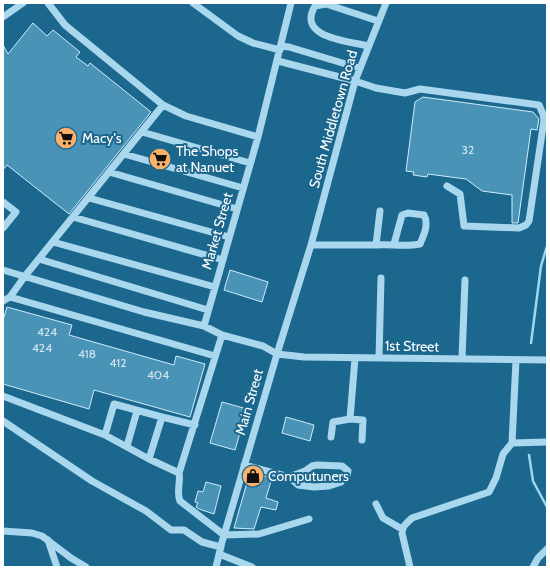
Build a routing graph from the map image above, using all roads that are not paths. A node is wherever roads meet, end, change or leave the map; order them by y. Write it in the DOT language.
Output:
graph roads {
  1 [pos="23,3"];
  2 [pos="48,3"];
  3 [pos="193,3"];
  4 [pos="291,3"];
  5 [pos="386,3"];
  6 [pos="3,17"];
  7 [pos="378,21"];
  8 [pos="368,46"];
  9 [pos="280,48"];
  10 [pos="278,61"];
  11 [pos="359,68"];
  12 [pos="355,81"];
  13 [pos="163,106"];
  14 [pos="142,132"];
  15 [pos="258,137"];
  16 [pos="124,154"];
  17 [pos="250,163"];
  18 [pos="110,172"];
  19 [pos="447,186"];
  20 [pos="243,188"];
  21 [pos="89,198"];
  22 [pos="3,202"];
  23 [pos="237,209"];
  24 [pos="380,211"];
  25 [pos="74,216"];
  26 [pos="3,228"];
  27 [pos="229,237"];
  28 [pos="53,242"];
  29 [pos="394,244"];
  30 [pos="311,245"];
  31 [pos="376,245"];
  32 [pos="39,259"];
  33 [pos="222,260"];
  34 [pos="3,270"];
  35 [pos="25,276"];
  36 [pos="381,278"];
  37 [pos="466,280"];
  38 [pos="215,287"];
  39 [pos="7,296"];
  40 [pos="3,301"];
  41 [pos="208,310"];
  42 [pos="204,326"];
  43 [pos="222,335"];
  44 [pos="277,354"];
  45 [pos="216,356"];
  46 [pos="355,358"];
  47 [pos="379,358"];
  48 [pos="462,359"];
  49 [pos="516,360"];
  50 [pos="547,360"];
  51 [pos="3,396"];
  52 [pos="138,411"];
  53 [pos="162,417"];
  54 [pos="350,419"];
  55 [pos="3,421"];
  56 [pos="195,425"];
  57 [pos="105,435"];
  58 [pos="332,437"];
  59 [pos="362,440"];
  60 [pos="547,442"];
  61 [pos="512,443"];
  62 [pos="127,446"];
  63 [pos="148,459"];
  64 [pos="244,465"];
  65 [pos="179,473"];
  66 [pos="289,477"];
  67 [pos="376,504"];
  68 [pos="309,519"];
  69 [pos="402,529"];
  70 [pos="3,531"];
  71 [pos="224,535"];
  72 [pos="48,540"];
  73 [pos="220,551"];
  74 [pos="545,551"];
  75 [pos="410,566"];
  76 [pos="57,567"];
  77 [pos="85,567"];
  78 [pos="216,567"];
  79 [pos="252,567"];
  80 [pos="401,567"];
  81 [pos="534,567"];
  1 -- 6 [label="street"];
  2 -- 13 [label="street"];
  3 -- 9 [label="street"];
  4 -- 9 [label="street, Market Street"];
  5 -- 7 [label="street, South Middletown Road"];
  7 -- 8 [label="street, South Middletown Road"];
  7 -- 8 [label="street"];
  8 -- 11 [label="street, South Middletown Road"];
  9 -- 10 [label="street, Market Street"];
  9 -- 11 [label="street"];
  10 -- 12 [label="street"];
  10 -- 15 [label="street, Market Street"];
  11 -- 12 [label="street, South Middletown Road"];
  12 -- 19 [label="street"];
  12 -- 30 [label="street, South Middletown Road"];
  13 -- 14 [label="street"];
  13 -- 15 [label="street"];
  14 -- 16 [label="street"];
  14 -- 17 [label="street"];
  15 -- 17 [label="street, Market Street"];
  16 -- 18 [label="street"];
  16 -- 20 [label="street"];
  17 -- 20 [label="street, Market Street"];
  18 -- 21 [label="street"];
  18 -- 23 [label="street"];
  20 -- 23 [label="street, Market Street"];
  21 -- 25 [label="street"];
  21 -- 27 [label="street"];
  22 -- 26 [label="street"];
  23 -- 27 [label="street, Market Street"];
  24 -- 31 [label="street"];
  25 -- 28 [label="street"];
  25 -- 33 [label="street"];
  27 -- 33 [label="street, Market Street"];
  28 -- 32 [label="street"];
  28 -- 38 [label="street"];
  29 -- 29 [label="street"];
  29 -- 31 [label="street"];
  30 -- 31 [label="street"];
  30 -- 44 [label="street, Main Street"];
  32 -- 35 [label="street"];
  32 -- 41 [label="street"];
  33 -- 38 [label="street, Market Street"];
  34 -- 35 [label="street"];
  35 -- 39 [label="street"];
  35 -- 42 [label="street"];
  36 -- 47 [label="street"];
  37 -- 48 [label="street"];
  38 -- 41 [label="street, Market Street"];
  39 -- 40 [label="street"];
  39 -- 45 [label="street"];
  41 -- 42 [label="street, Market Street"];
  42 -- 43 [label="street"];
  43 -- 44 [label="street"];
  43 -- 45 [label="street"];
  44 -- 46 [label="street, 1st Street"];
  44 -- 64 [label="street, Main Street"];
  45 -- 56 [label="street"];
  46 -- 47 [label="street, 1st Street"];
  46 -- 54 [label="street"];
  47 -- 48 [label="street, 1st Street"];
  48 -- 49 [label="street, 1st Street"];
  49 -- 50 [label="street, 1st Street"];
  49 -- 61 [label="street"];
  51 -- 57 [label="street"];
  52 -- 53 [label="street"];
  52 -- 57 [label="street"];
  52 -- 62 [label="street"];
  53 -- 56 [label="street"];
  53 -- 63 [label="street"];
  54 -- 58 [label="street"];
  54 -- 59 [label="street"];
  55 -- 73 [label="street"];
  56 -- 65 [label="street"];
  57 -- 62 [label="street"];
  60 -- 61 [label="street"];
  61 -- 69 [label="street"];
  62 -- 63 [label="street"];
  63 -- 65 [label="street"];
  64 -- 66 [label="street"];
  64 -- 71 [label="street, Main Street"];
  65 -- 71 [label="street"];
  66 -- 66 [label="street"];
  67 -- 69 [label="street"];
  68 -- 71 [label="street"];
  69 -- 75 [label="street"];
  70 -- 72 [label="street"];
  71 -- 73 [label="street, Main Street"];
  72 -- 76 [label="street"];
  72 -- 77 [label="street"];
  73 -- 78 [label="street, Main Street"];
  73 -- 79 [label="street"];
  74 -- 81 [label="street"];
  75 -- 80 [label="street"];
}
